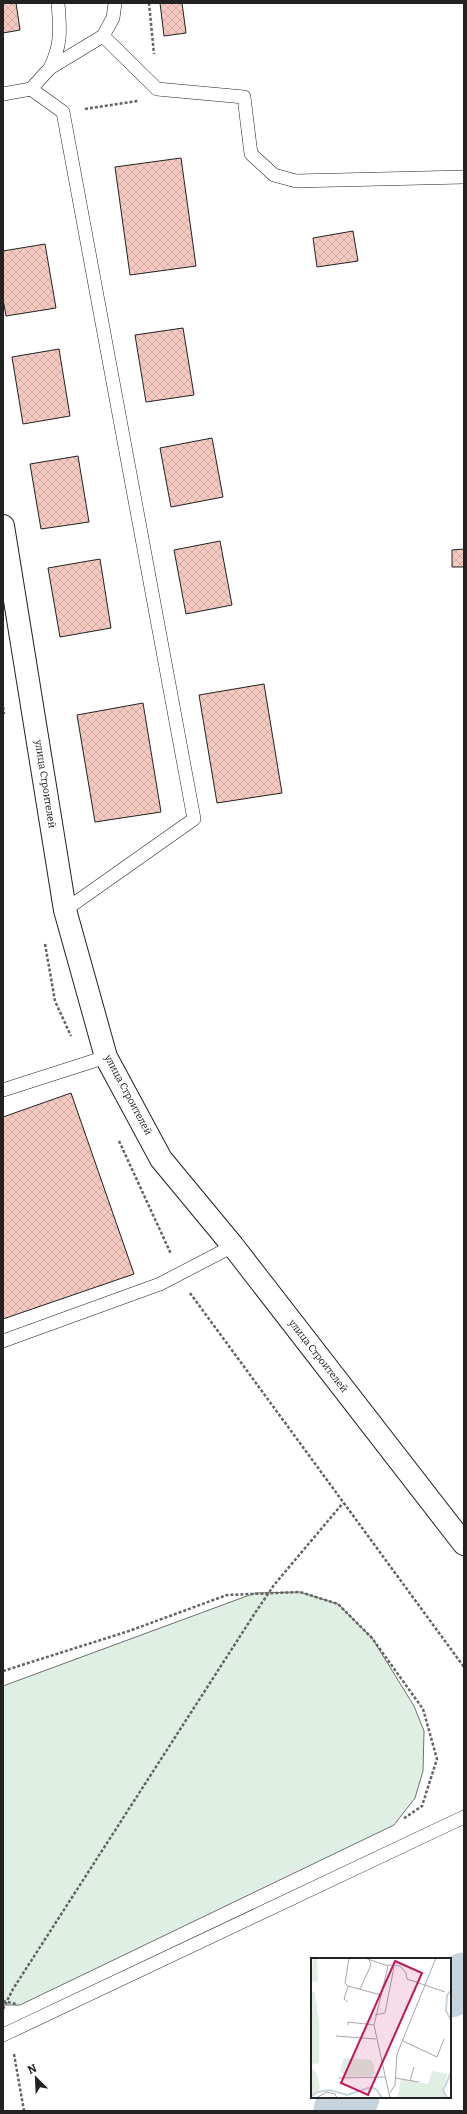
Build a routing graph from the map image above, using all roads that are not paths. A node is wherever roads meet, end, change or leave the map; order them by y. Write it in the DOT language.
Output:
graph roads {
  1 [pos="58,3"];
  2 [pos="115,3"];
  3 [pos="103,36"];
  4 [pos="50,68"];
  5 [pos="31,89"];
  6 [pos="3,94"];
  7 [pos="464,177"];
  8 [pos="3,526"];
  9 [pos="8,586"];
  10 [pos="65,910"];
  11 [pos="106,1057"];
  12 [pos="3,1090"];
  13 [pos="233,1246"];
  14 [pos="3,1341"];
  15 [pos="464,1544"];
  16 [pos="464,1816"];
  17 [pos="7,2033"];
  1 -- 4 [label="lane"];
  2 -- 3 [label="lane"];
  3 -- 4 [label="lane"];
  3 -- 7 [label="lane"];
  4 -- 5 [label="lane"];
  5 -- 6 [label="lane"];
  5 -- 10 [label="lane"];
  8 -- 9 [label="street, улица Строителей"];
  9 -- 10 [label="street, улица Строителей"];
  10 -- 11 [label="street, улица Строителей"];
  11 -- 12 [label="lane"];
  11 -- 13 [label="street, улица Строителей"];
  13 -- 14 [label="lane"];
  13 -- 15 [label="street, улица Строителей"];
  16 -- 17 [label="lane"];
}
